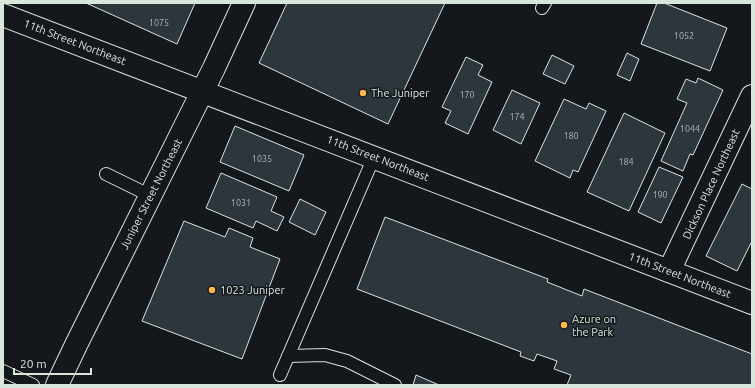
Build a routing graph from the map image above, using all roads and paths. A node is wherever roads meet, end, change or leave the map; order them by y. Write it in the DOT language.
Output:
graph roads {
  1 [pos="244,3"];
  2 [pos="3,15"];
  3 [pos="203,91"];
  4 [pos="752,96"];
  5 [pos="374,157"];
  6 [pos="106,174"];
  7 [pos="151,196"];
  8 [pos="669,271"];
  9 [pos="752,303"];
  10 [pos="288,356"];
  11 [pos="3,371"];
  12 [pos="280,375"];
  13 [pos="34,385"];
  14 [pos="57,385"];
  15 [pos="395,385"];
  1 -- 3 [label="street, Juniper Street Northeast"];
  2 -- 3 [label="street, 11th Street Northeast"];
  3 -- 5 [label="street, 11th Street Northeast"];
  3 -- 7 [label="street, Juniper Street Northeast"];
  4 -- 8 [label="street, Dickson Place Northeast"];
  5 -- 8 [label="street, 11th Street Northeast"];
  5 -- 10 [label="lane"];
  6 -- 7 [label="lane"];
  7 -- 14 [label="street, Juniper Street Northeast"];
  8 -- 9 [label="street, 11th Street Northeast"];
  10 -- 12 [label="lane"];
  10 -- 15 [label="lane"];
  11 -- 13 [label="lane"];
}
